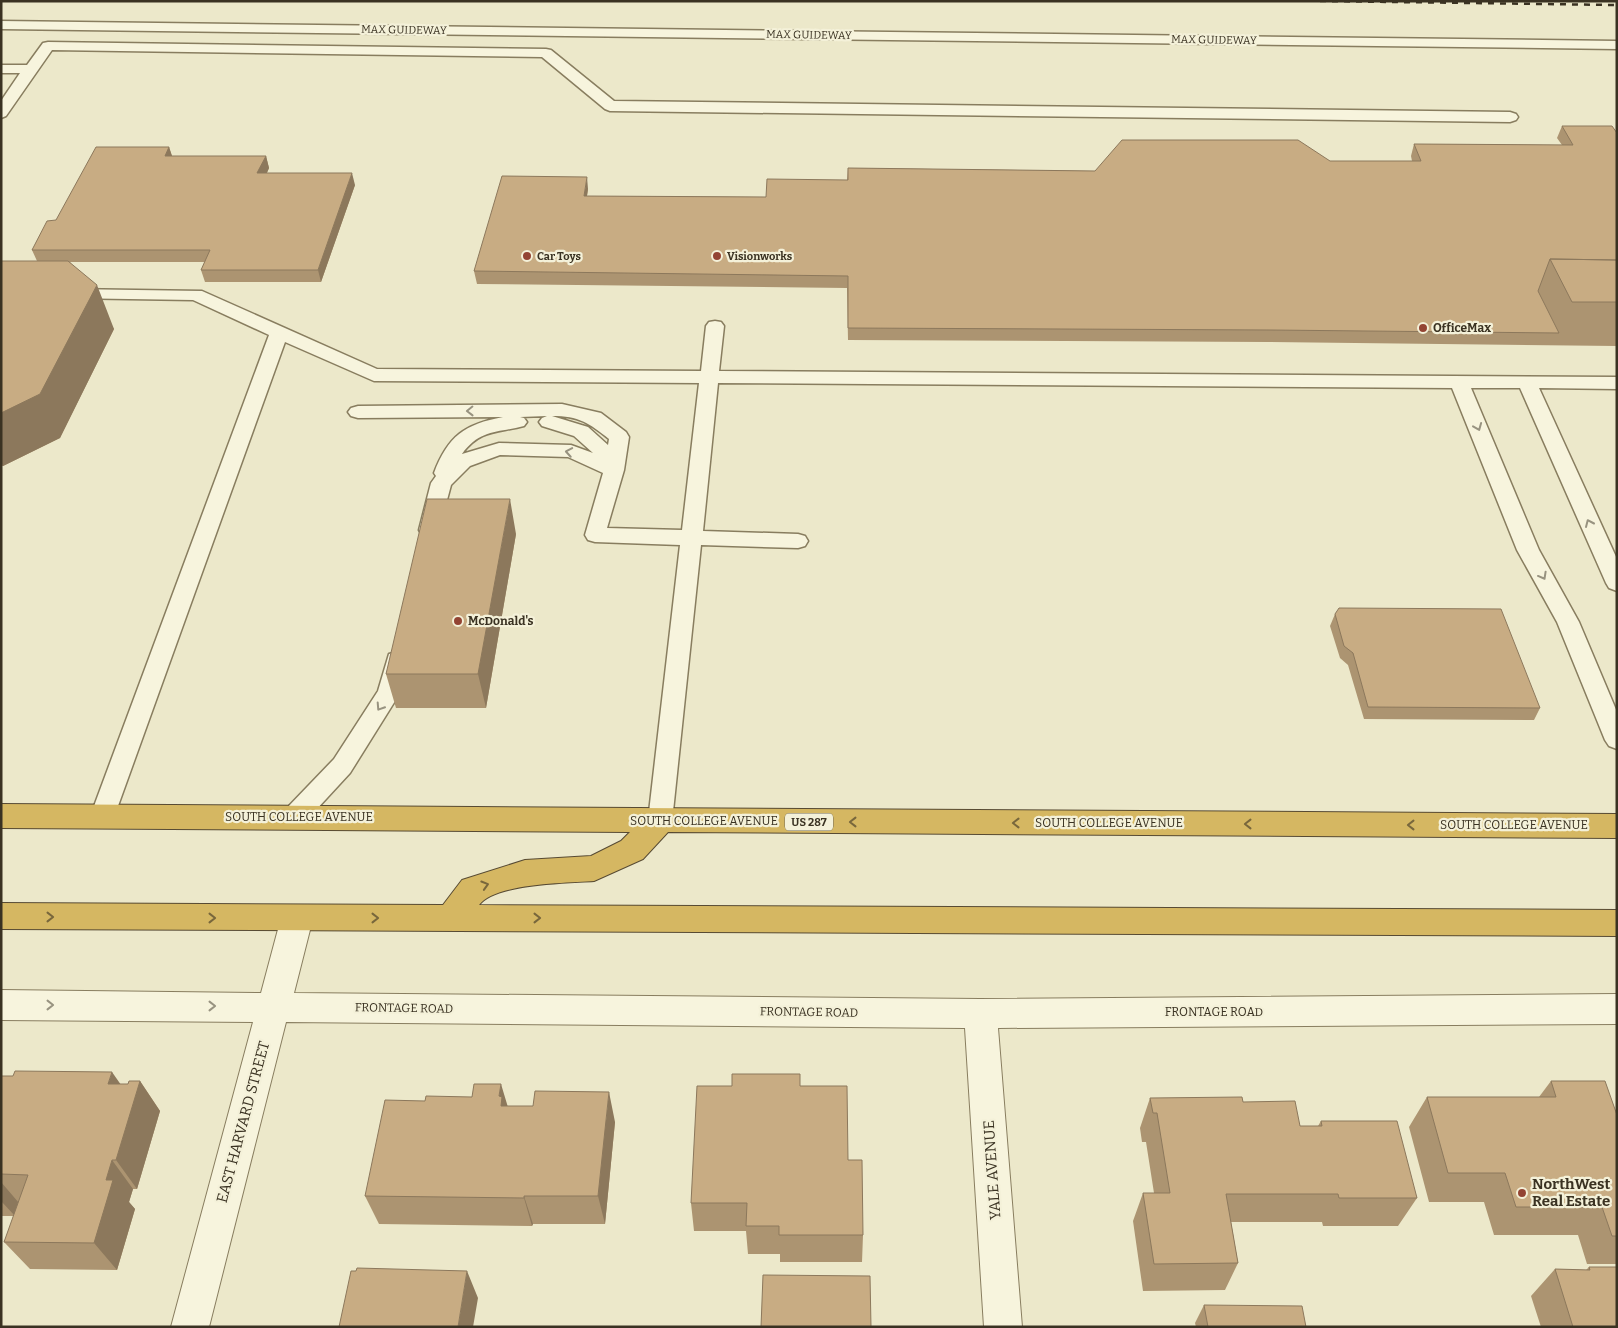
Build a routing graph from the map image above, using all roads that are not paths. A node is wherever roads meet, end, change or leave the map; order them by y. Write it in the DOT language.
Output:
graph roads {
  1 [pos="1,25"];
  2 [pos="1617,45"];
  3 [pos="1,69"];
  4 [pos="31,69"];
  5 [pos="1,113"];
  6 [pos="1510,117"];
  7 [pos="50,294"];
  8 [pos="715,326"];
  9 [pos="279,333"];
  10 [pos="709,378"];
  11 [pos="1459,382"];
  12 [pos="1527,382"];
  13 [pos="1617,383"];
  14 [pos="358,412"];
  15 [pos="614,470"];
  16 [pos="441,483"];
  17 [pos="691,539"];
  18 [pos="798,541"];
  19 [pos="1608,547"];
  20 [pos="424,550"];
  21 [pos="1617,583"];
  22 [pos="403,636"];
  23 [pos="1617,740"];
  24 [pos="1,816"];
  25 [pos="102,817"];
  26 [pos="294,817"];
  27 [pos="660,821"];
  28 [pos="1617,826"];
  29 [pos="1,916"];
  30 [pos="297,918"];
  31 [pos="451,918"];
  32 [pos="1617,924"];
  33 [pos="1,1005"];
  34 [pos="273,1006"];
  35 [pos="1617,1009"];
  36 [pos="980,1014"];
  37 [pos="190,1327"];
  38 [pos="1003,1327"];
  1 -- 2 [label="lane, MAX GUIDEWAY"];
  3 -- 4 [label="lane"];
  4 -- 5 [label="lane"];
  4 -- 6 [label="lane"];
  7 -- 9 [label="lane"];
  8 -- 10 [label="lane"];
  9 -- 10 [label="lane"];
  9 -- 25 [label="lane"];
  10 -- 11 [label="lane"];
  10 -- 17 [label="lane"];
  11 -- 12 [label="lane"];
  11 -- 23 [label="lane, one-way"];
  12 -- 13 [label="lane"];
  19 -- 12 [label="lane, one-way"];
  15 -- 14 [label="lane, one-way"];
  15 -- 16 [label="lane, one-way"];
  15 -- 16 [label="lane"];
  15 -- 17 [label="lane"];
  16 -- 20 [label="lane"];
  17 -- 18 [label="lane"];
  17 -- 27 [label="lane"];
  19 -- 21 [label="lane"];
  22 -- 26 [label="lane, one-way"];
  24 -- 25 [label="highway, SOUTH COLLEGE AVENUE / US 287"];
  25 -- 26 [label="highway, SOUTH COLLEGE AVENUE / US 287"];
  26 -- 27 [label="highway, SOUTH COLLEGE AVENUE / US 287"];
  28 -- 27 [label="highway, SOUTH COLLEGE AVENUE / US 287, one-way"];
  31 -- 27 [label="highway, one-way"];
  29 -- 30 [label="highway, one-way"];
  30 -- 31 [label="highway, one-way"];
  30 -- 34 [label="street, EAST HARVARD STREET"];
  31 -- 32 [label="highway, one-way"];
  33 -- 34 [label="street, FRONTAGE ROAD, one-way"];
  34 -- 36 [label="street, FRONTAGE ROAD"];
  34 -- 37 [label="street, EAST HARVARD STREET"];
  35 -- 36 [label="street, FRONTAGE ROAD"];
  36 -- 38 [label="street, YALE AVENUE"];
}
